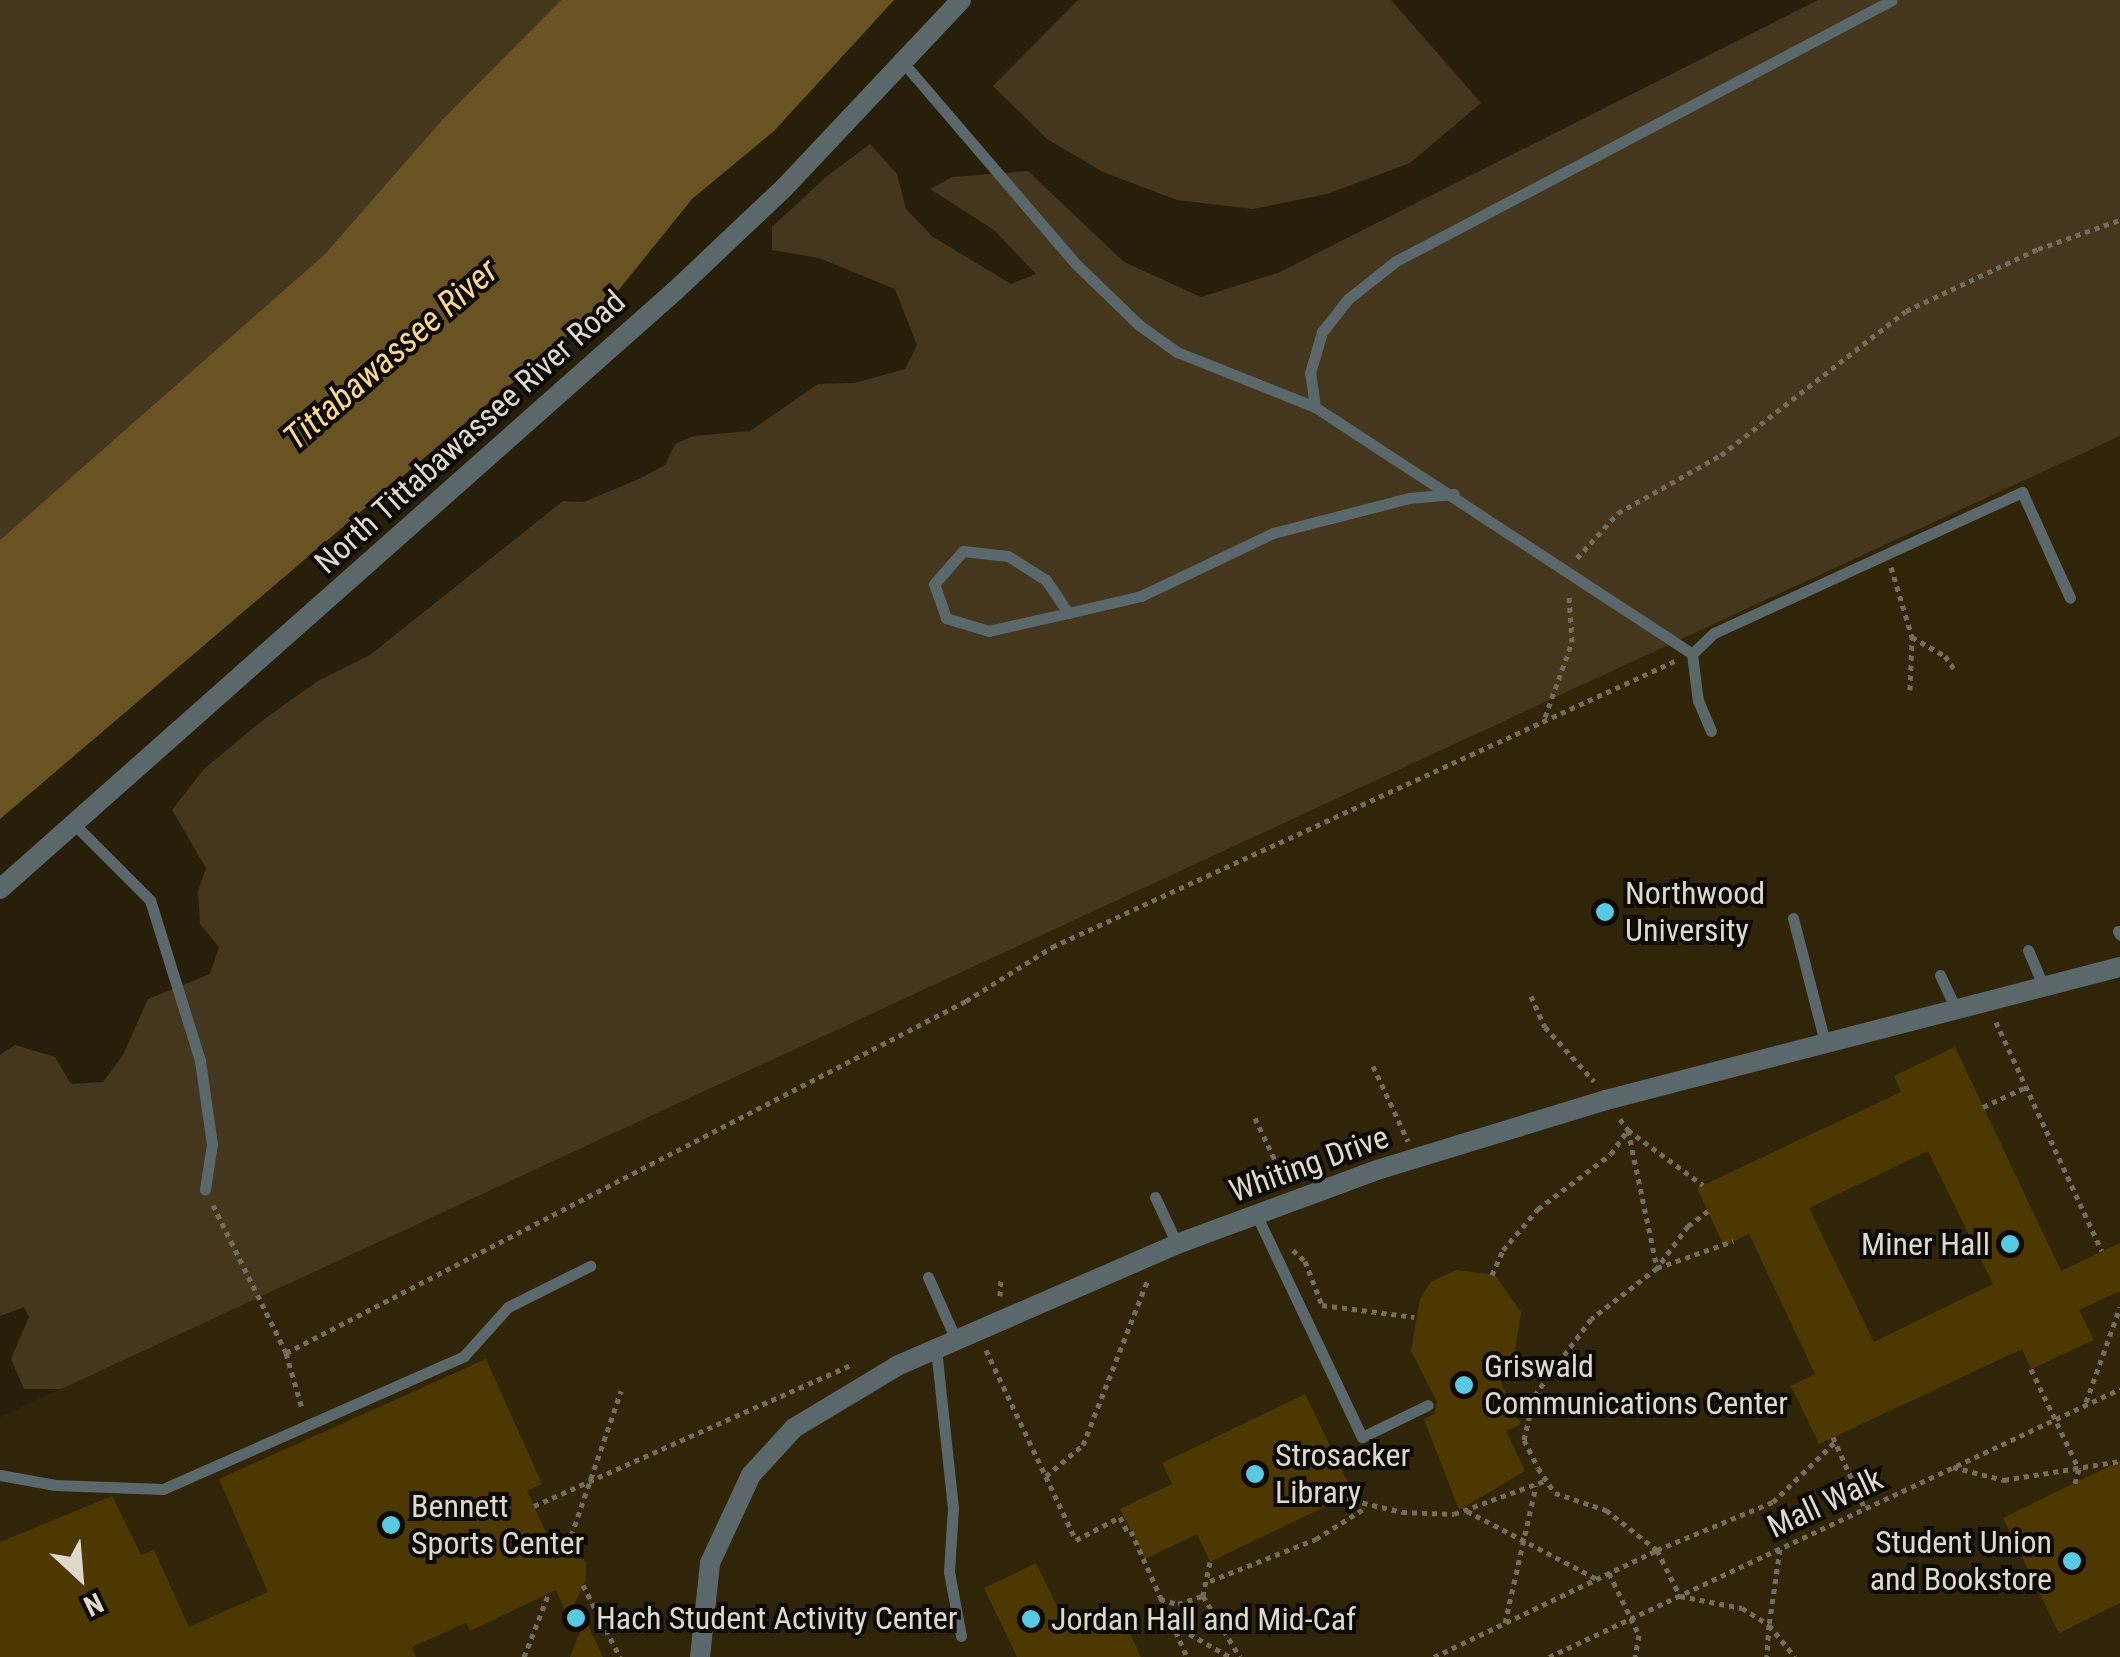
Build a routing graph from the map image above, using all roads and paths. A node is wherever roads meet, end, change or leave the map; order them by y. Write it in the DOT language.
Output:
graph roads {
  1 [pos="960,0"];
  2 [pos="1892,0"];
  3 [pos="902,60"];
  4 [pos="2120,220"];
  5 [pos="1315,407"];
  6 [pos="1454,494"];
  7 [pos="1885,555"];
  8 [pos="1567,568"];
  9 [pos="2070,598"];
  10 [pos="1068,613"];
  11 [pos="1912,636"];
  12 [pos="1692,654"];
  13 [pos="1954,670"];
  14 [pos="1910,690"];
  15 [pos="1545,716"];
  16 [pos="1711,731"];
  17 [pos="77,827"];
  18 [pos="0,889"];
  19 [pos="1794,918"];
  20 [pos="2028,950"];
  21 [pos="2120,967"];
  22 [pos="1940,974"];
  23 [pos="2043,986"];
  24 [pos="1531,996"];
  25 [pos="1956,1009"];
  26 [pos="1995,1019"];
  27 [pos="1824,1043"];
  28 [pos="1374,1066"];
  29 [pos="2026,1087"];
  30 [pos="1606,1100"];
  31 [pos="1984,1107"];
  32 [pos="1255,1118"];
  33 [pos="1628,1130"];
  34 [pos="1418,1158"];
  35 [pos="1703,1185"];
  36 [pos="205,1188"];
  37 [pos="1155,1197"];
  38 [pos="1283,1204"];
  39 [pos="1708,1211"];
  40 [pos="1256,1214"];
  41 [pos="1733,1241"];
  42 [pos="1177,1244"];
  43 [pos="2102,1251"];
  44 [pos="590,1266"];
  45 [pos="1657,1268"];
  46 [pos="1492,1275"];
  47 [pos="928,1277"];
  48 [pos="1001,1277"];
  49 [pos="1148,1278"];
  50 [pos="2120,1307"];
  51 [pos="1414,1317"];
  52 [pos="992,1324"];
  53 [pos="956,1340"];
  54 [pos="936,1349"];
  55 [pos="286,1353"];
  56 [pos="856,1363"];
  57 [pos="2031,1370"];
  58 [pos="2120,1389"];
  59 [pos="621,1391"];
  60 [pos="1428,1405"];
  61 [pos="2085,1405"];
  62 [pos="2055,1419"];
  63 [pos="308,1427"];
  64 [pos="2120,1460"];
  65 [pos="1953,1467"];
  66 [pos="2079,1470"];
  67 [pos="0,1475"];
  68 [pos="1046,1476"];
  69 [pos="593,1479"];
  70 [pos="1547,1480"];
  71 [pos="2075,1483"];
  72 [pos="1536,1485"];
  73 [pos="1343,1498"];
  74 [pos="534,1506"];
  75 [pos="1368,1506"];
  76 [pos="1865,1509"];
  77 [pos="1465,1510"];
  78 [pos="1523,1541"];
  79 [pos="568,1545"];
  80 [pos="1780,1549"];
  81 [pos="1658,1550"];
  82 [pos="1210,1562"];
  83 [pos="1609,1574"];
  84 [pos="1597,1579"];
  85 [pos="1210,1580"];
  86 [pos="583,1585"];
  87 [pos="549,1592"];
  88 [pos="1203,1596"];
  89 [pos="1680,1596"];
  90 [pos="1160,1599"];
  91 [pos="1631,1619"];
  92 [pos="1171,1623"];
  93 [pos="1505,1624"];
  94 [pos="1769,1625"];
  95 [pos="962,1636"];
  96 [pos="524,1657"];
  97 [pos="620,1657"];
  98 [pos="700,1657"];
  99 [pos="1187,1657"];
  100 [pos="1230,1657"];
  101 [pos="1240,1657"];
  102 [pos="1434,1657"];
  103 [pos="1549,1657"];
  104 [pos="1636,1657"];
  105 [pos="1767,1657"];
  106 [pos="1794,1657"];
  1 -- 3 [label="street, North Tittabawassee River Road"];
  2 -- 5 [label="lane"];
  3 -- 5 [label="lane"];
  3 -- 17 [label="street, North Tittabawassee River Road"];
  4 -- 8 [label="path"];
  5 -- 6 [label="lane"];
  6 -- 8 [label="lane"];
  6 -- 10 [label="lane"];
  7 -- 9 [label="lane"];
  7 -- 11 [label="path"];
  7 -- 12 [label="lane"];
  8 -- 12 [label="lane"];
  8 -- 15 [label="path"];
  10 -- 10 [label="lane"];
  11 -- 13 [label="path"];
  11 -- 14 [label="path"];
  12 -- 15 [label="path"];
  12 -- 16 [label="lane"];
  15 -- 55 [label="path"];
  17 -- 18 [label="street, North Tittabawassee River Road"];
  17 -- 36 [label="lane"];
  19 -- 27 [label="lane"];
  20 -- 23 [label="lane"];
  21 -- 23 [label="street, Whiting Drive"];
  22 -- 25 [label="lane"];
  23 -- 25 [label="street, Whiting Drive"];
  24 -- 30 [label="path"];
  25 -- 27 [label="street, Whiting Drive"];
  26 -- 29 [label="path"];
  27 -- 30 [label="street, Whiting Drive"];
  28 -- 34 [label="path"];
  29 -- 31 [label="path"];
  29 -- 43 [label="path"];
  30 -- 33 [label="path"];
  30 -- 34 [label="street, Whiting Drive"];
  32 -- 38 [label="path"];
  33 -- 35 [label="path"];
  33 -- 45 [label="path"];
  33 -- 46 [label="path"];
  34 -- 38 [label="street, Whiting Drive"];
  36 -- 55 [label="path"];
  37 -- 42 [label="lane"];
  38 -- 40 [label="street, Whiting Drive"];
  38 -- 51 [label="path"];
  39 -- 45 [label="path"];
  40 -- 42 [label="street, Whiting Drive"];
  40 -- 60 [label="lane"];
  41 -- 45 [label="path"];
  42 -- 52 [label="street, Whiting Drive"];
  44 -- 63 [label="lane"];
  45 -- 70 [label="path"];
  47 -- 53 [label="lane"];
  48 -- 52 [label="path"];
  49 -- 68 [label="path"];
  50 -- 61 [label="path"];
  52 -- 53 [label="street, Whiting Drive"];
  52 -- 68 [label="path"];
  53 -- 54 [label="street, Whiting Drive"];
  54 -- 95 [label="lane"];
  54 -- 98 [label="street, Whiting Drive"];
  55 -- 63 [label="path"];
  56 -- 69 [label="path"];
  57 -- 62 [label="path"];
  58 -- 61 [label="path, Mall Walk"];
  59 -- 69 [label="path"];
  61 -- 62 [label="path, Mall Walk"];
  62 -- 65 [label="path, Mall Walk"];
  62 -- 66 [label="path"];
  63 -- 67 [label="lane"];
  64 -- 66 [label="path"];
  65 -- 66 [label="path"];
  65 -- 76 [label="path, Mall Walk"];
  66 -- 71 [label="path"];
  68 -- 90 [label="path"];
  69 -- 74 [label="path"];
  69 -- 79 [label="path"];
  70 -- 72 [label="path"];
  70 -- 81 [label="path"];
  72 -- 77 [label="path"];
  72 -- 78 [label="path"];
  73 -- 75 [label="path"];
  75 -- 77 [label="path"];
  75 -- 85 [label="path"];
  76 -- 80 [label="path, Mall Walk"];
  76 -- 81 [label="path"];
  77 -- 78 [label="path"];
  78 -- 84 [label="path"];
  78 -- 93 [label="path"];
  80 -- 89 [label="path, Mall Walk"];
  80 -- 94 [label="path"];
  81 -- 83 [label="path"];
  81 -- 89 [label="path"];
  82 -- 85 [label="path"];
  83 -- 84 [label="path"];
  83 -- 91 [label="path"];
  84 -- 93 [label="path"];
  85 -- 88 [label="path"];
  86 -- 97 [label="path"];
  87 -- 96 [label="path"];
  88 -- 90 [label="path"];
  88 -- 101 [label="path"];
  89 -- 91 [label="path, Mall Walk"];
  89 -- 94 [label="path"];
  90 -- 92 [label="path"];
  91 -- 103 [label="path, Mall Walk"];
  91 -- 104 [label="path"];
  92 -- 99 [label="path"];
  92 -- 100 [label="path"];
  93 -- 102 [label="path"];
  94 -- 105 [label="path"];
  94 -- 106 [label="path"];
}
